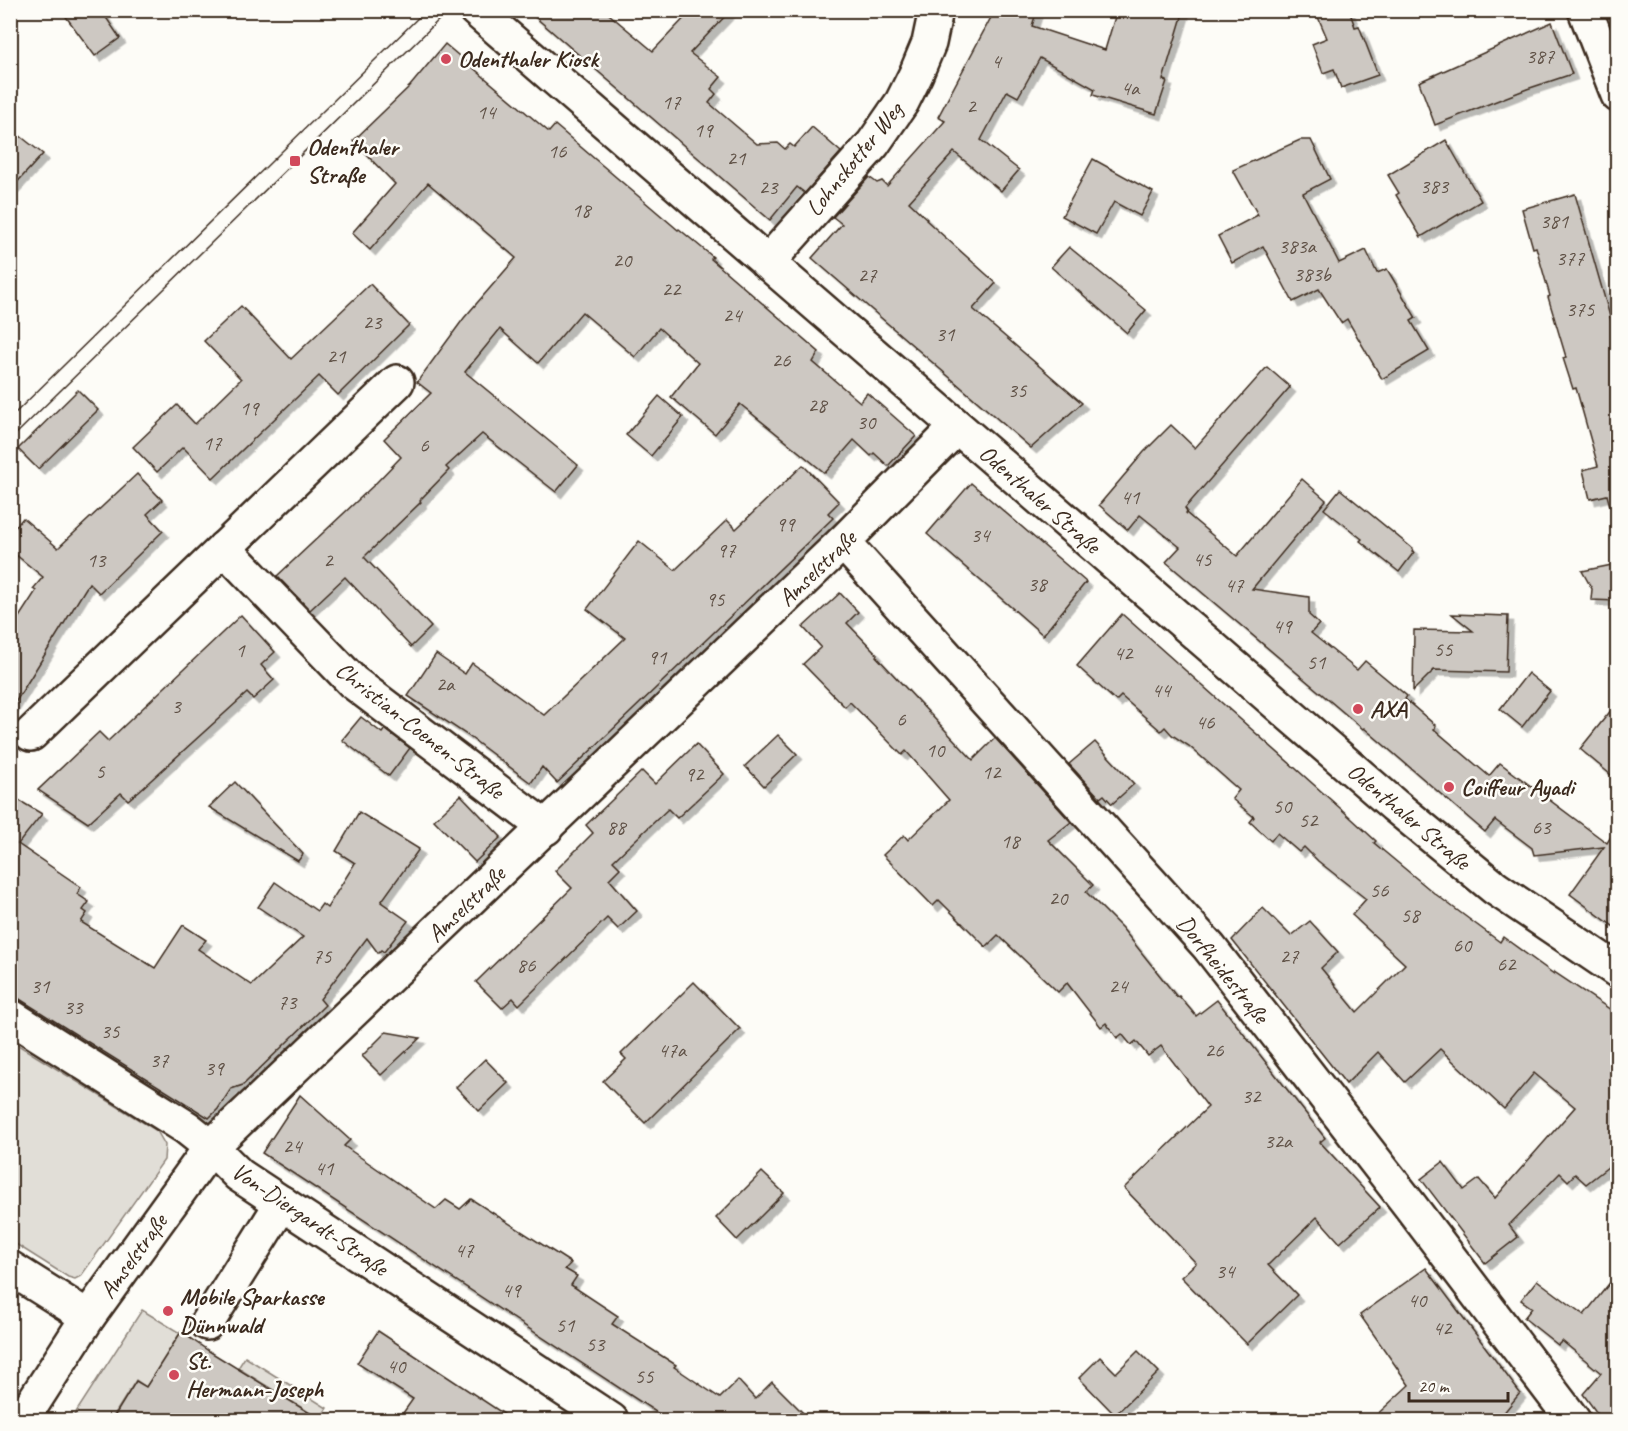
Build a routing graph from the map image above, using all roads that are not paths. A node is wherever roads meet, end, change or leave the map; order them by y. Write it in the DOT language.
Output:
graph roads {
  1 [pos="477,10"];
  2 [pos="936,10"];
  3 [pos="1585,10"];
  4 [pos="1617,95"];
  5 [pos="767,263"];
  6 [pos="397,382"];
  7 [pos="957,427"];
  8 [pos="843,542"];
  9 [pos="224,548"];
  10 [pos="32,734"];
  11 [pos="546,828"];
  12 [pos="1617,971"];
  13 [pos="10,1016"];
  14 [pos="211,1147"];
  15 [pos="282,1203"];
  16 [pos="10,1268"];
  17 [pos="88,1317"];
  18 [pos="207,1323"];
  19 [pos="22,1420"];
  20 [pos="611,1420"];
  21 [pos="1573,1420"];
  1 -- 5 [label="street, Odenthaler Straße"];
  2 -- 5 [label="street, Lohnskotter Weg"];
  3 -- 4 [label="street"];
  5 -- 7 [label="street, Odenthaler Straße"];
  6 -- 9 [label="street"];
  7 -- 8 [label="street, Amselstraße"];
  7 -- 12 [label="street, Odenthaler Straße"];
  8 -- 11 [label="street, Amselstraße"];
  8 -- 21 [label="street, Dorfheidestraße"];
  9 -- 10 [label="street"];
  9 -- 11 [label="street, Christian-Coenen-Straße"];
  11 -- 14 [label="street, Amselstraße"];
  13 -- 14 [label="street, Von-Diergardt-Straße"];
  14 -- 15 [label="street, Von-Diergardt-Straße"];
  14 -- 17 [label="street, Amselstraße"];
  15 -- 18 [label="street"];
  15 -- 20 [label="street, Von-Diergardt-Straße"];
  16 -- 17 [label="street"];
  17 -- 19 [label="street, Amselstraße"];
}
